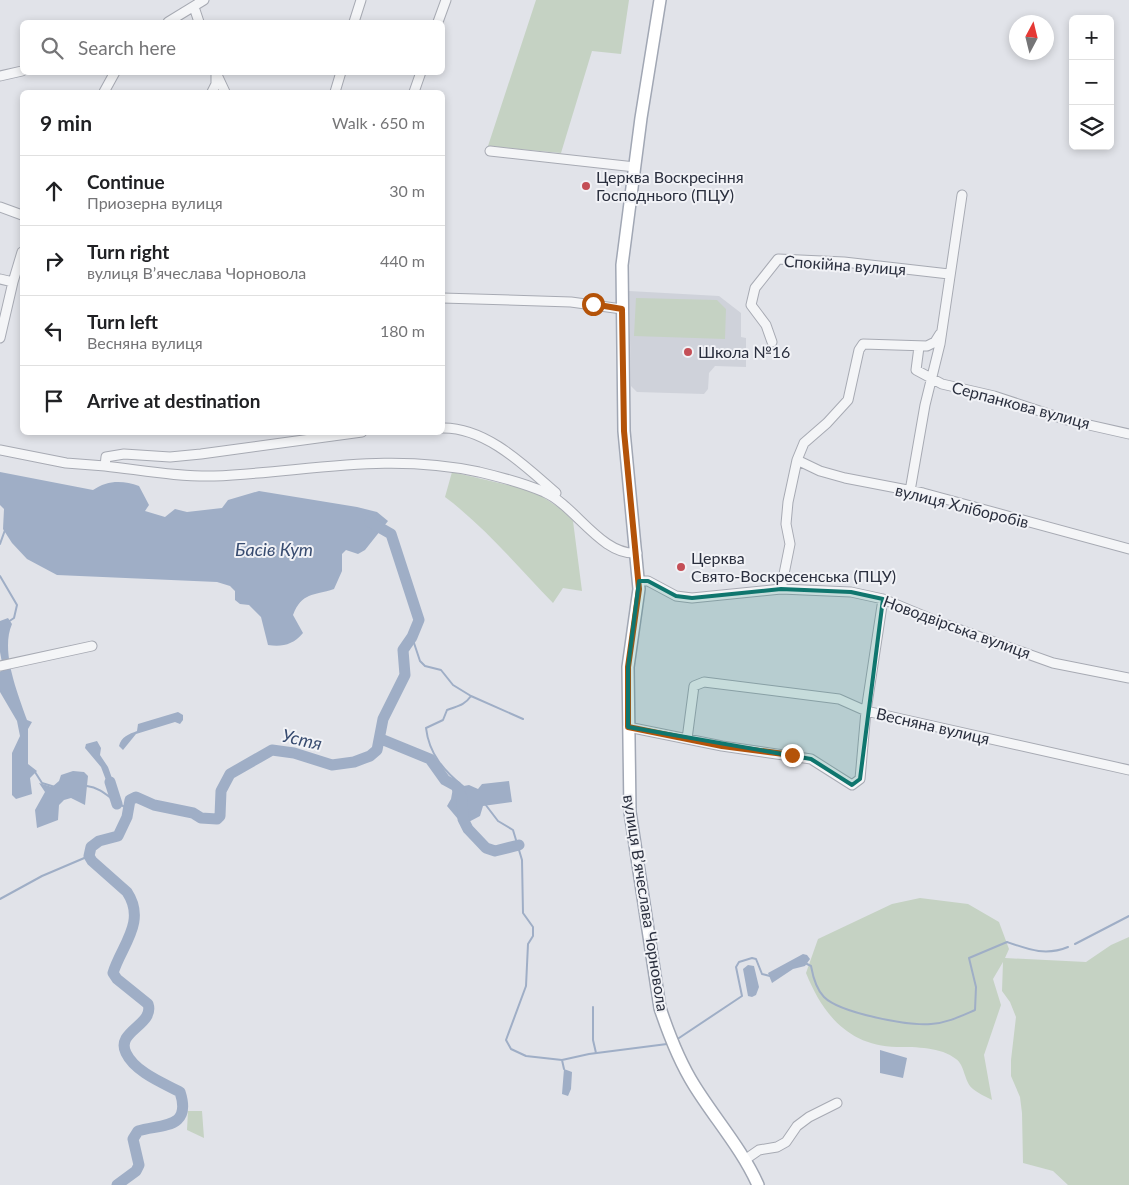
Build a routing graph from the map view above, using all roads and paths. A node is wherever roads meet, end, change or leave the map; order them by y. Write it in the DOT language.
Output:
graph roads {
  1 [pos="204,0"];
  2 [pos="361,0"];
  3 [pos="446,0"];
  4 [pos="660,0"];
  5 [pos="194,7"];
  6 [pos="171,20"];
  7 [pos="198,20"];
  8 [pos="355,20"];
  9 [pos="439,20"];
  10 [pos="20,71"];
  11 [pos="113,75"];
  12 [pos="217,75"];
  13 [pos="217,75"];
  14 [pos="340,75"];
  15 [pos="420,75"];
  16 [pos="0,76"];
  17 [pos="105,90"];
  18 [pos="213,90"];
  19 [pos="223,90"];
  20 [pos="336,90"];
  21 [pos="415,90"];
  22 [pos="490,151"];
  23 [pos="635,167"];
  24 [pos="962,195"];
  25 [pos="0,207"];
  26 [pos="20,214"];
  27 [pos="20,261"];
  28 [pos="0,279"];
  29 [pos="948,279"];
  30 [pos="12,282"];
  31 [pos="445,298"];
  32 [pos="622,309"];
  33 [pos="940,334"];
  34 [pos="0,338"];
  35 [pos="772,342"];
  36 [pos="919,347"];
  37 [pos="933,379"];
  38 [pos="445,428"];
  39 [pos="1129,434"];
  40 [pos="340,435"];
  41 [pos="0,450"];
  42 [pos="797,460"];
  43 [pos="105,466"];
  44 [pos="910,491"];
  45 [pos="567,507"];
  46 [pos="1129,549"];
  47 [pos="637,553"];
  48 [pos="638,581"];
  49 [pos="781,589"];
  50 [pos="883,599"];
  51 [pos="92,646"];
  52 [pos="3,665"];
  53 [pos="1129,678"];
  54 [pos="866,711"];
  55 [pos="628,727"];
  56 [pos="687,739"];
  57 [pos="1129,770"];
  58 [pos="837,1103"];
  59 [pos="746,1159"];
  60 [pos="758,1185"];
  1 -- 5 [label="street"];
  2 -- 8 [label="street"];
  3 -- 9 [label="street"];
  4 -- 23 [label="main road, вулиця Вʼячеслава Чорновола"];
  5 -- 6 [label="street"];
  5 -- 7 [label="street"];
  10 -- 16 [label="street"];
  11 -- 17 [label="street"];
  12 -- 18 [label="street"];
  13 -- 19 [label="street"];
  14 -- 20 [label="street"];
  15 -- 21 [label="street"];
  22 -- 23 [label="street"];
  23 -- 32 [label="main road, вулиця Вʼячеслава Чорновола"];
  24 -- 29 [label="street"];
  25 -- 26 [label="street"];
  27 -- 30 [label="street"];
  28 -- 30 [label="street"];
  29 -- 33 [label="street"];
  29 -- 35 [label="street, Спокійна вулиця"];
  30 -- 34 [label="street"];
  31 -- 32 [label="street"];
  32 -- 47 [label="main road, вулиця Вʼячеслава Чорновола"];
  33 -- 36 [label="street"];
  33 -- 37 [label="street"];
  36 -- 37 [label="street, Серпанкова вулиця"];
  36 -- 42 [label="street"];
  37 -- 39 [label="street, Серпанкова вулиця"];
  37 -- 44 [label="street"];
  38 -- 45 [label="street"];
  40 -- 43 [label="street"];
  41 -- 43 [label="street"];
  42 -- 44 [label="street, вулиця Хліборобів"];
  42 -- 49 [label="street"];
  43 -- 45 [label="street"];
  44 -- 46 [label="street, вулиця Хліборобів"];
  45 -- 47 [label="street"];
  47 -- 48 [label="main road, вулиця Вʼячеслава Чорновола"];
  48 -- 49 [label="street, Новодвірська вулиця"];
  48 -- 55 [label="main road, вулиця Вʼячеслава Чорновола"];
  49 -- 50 [label="street, Новодвірська вулиця"];
  50 -- 53 [label="street, Новодвірська вулиця"];
  50 -- 54 [label="street"];
  51 -- 52 [label="street"];
  54 -- 56 [label="street"];
  54 -- 56 [label="street, Весняна вулиця"];
  54 -- 57 [label="street, Весняна вулиця"];
  55 -- 56 [label="street, Весняна вулиця"];
  55 -- 59 [label="main road, вулиця Вʼячеслава Чорновола"];
  58 -- 59 [label="street"];
  59 -- 60 [label="main road, вулиця Вʼячеслава Чорновола"];
}
